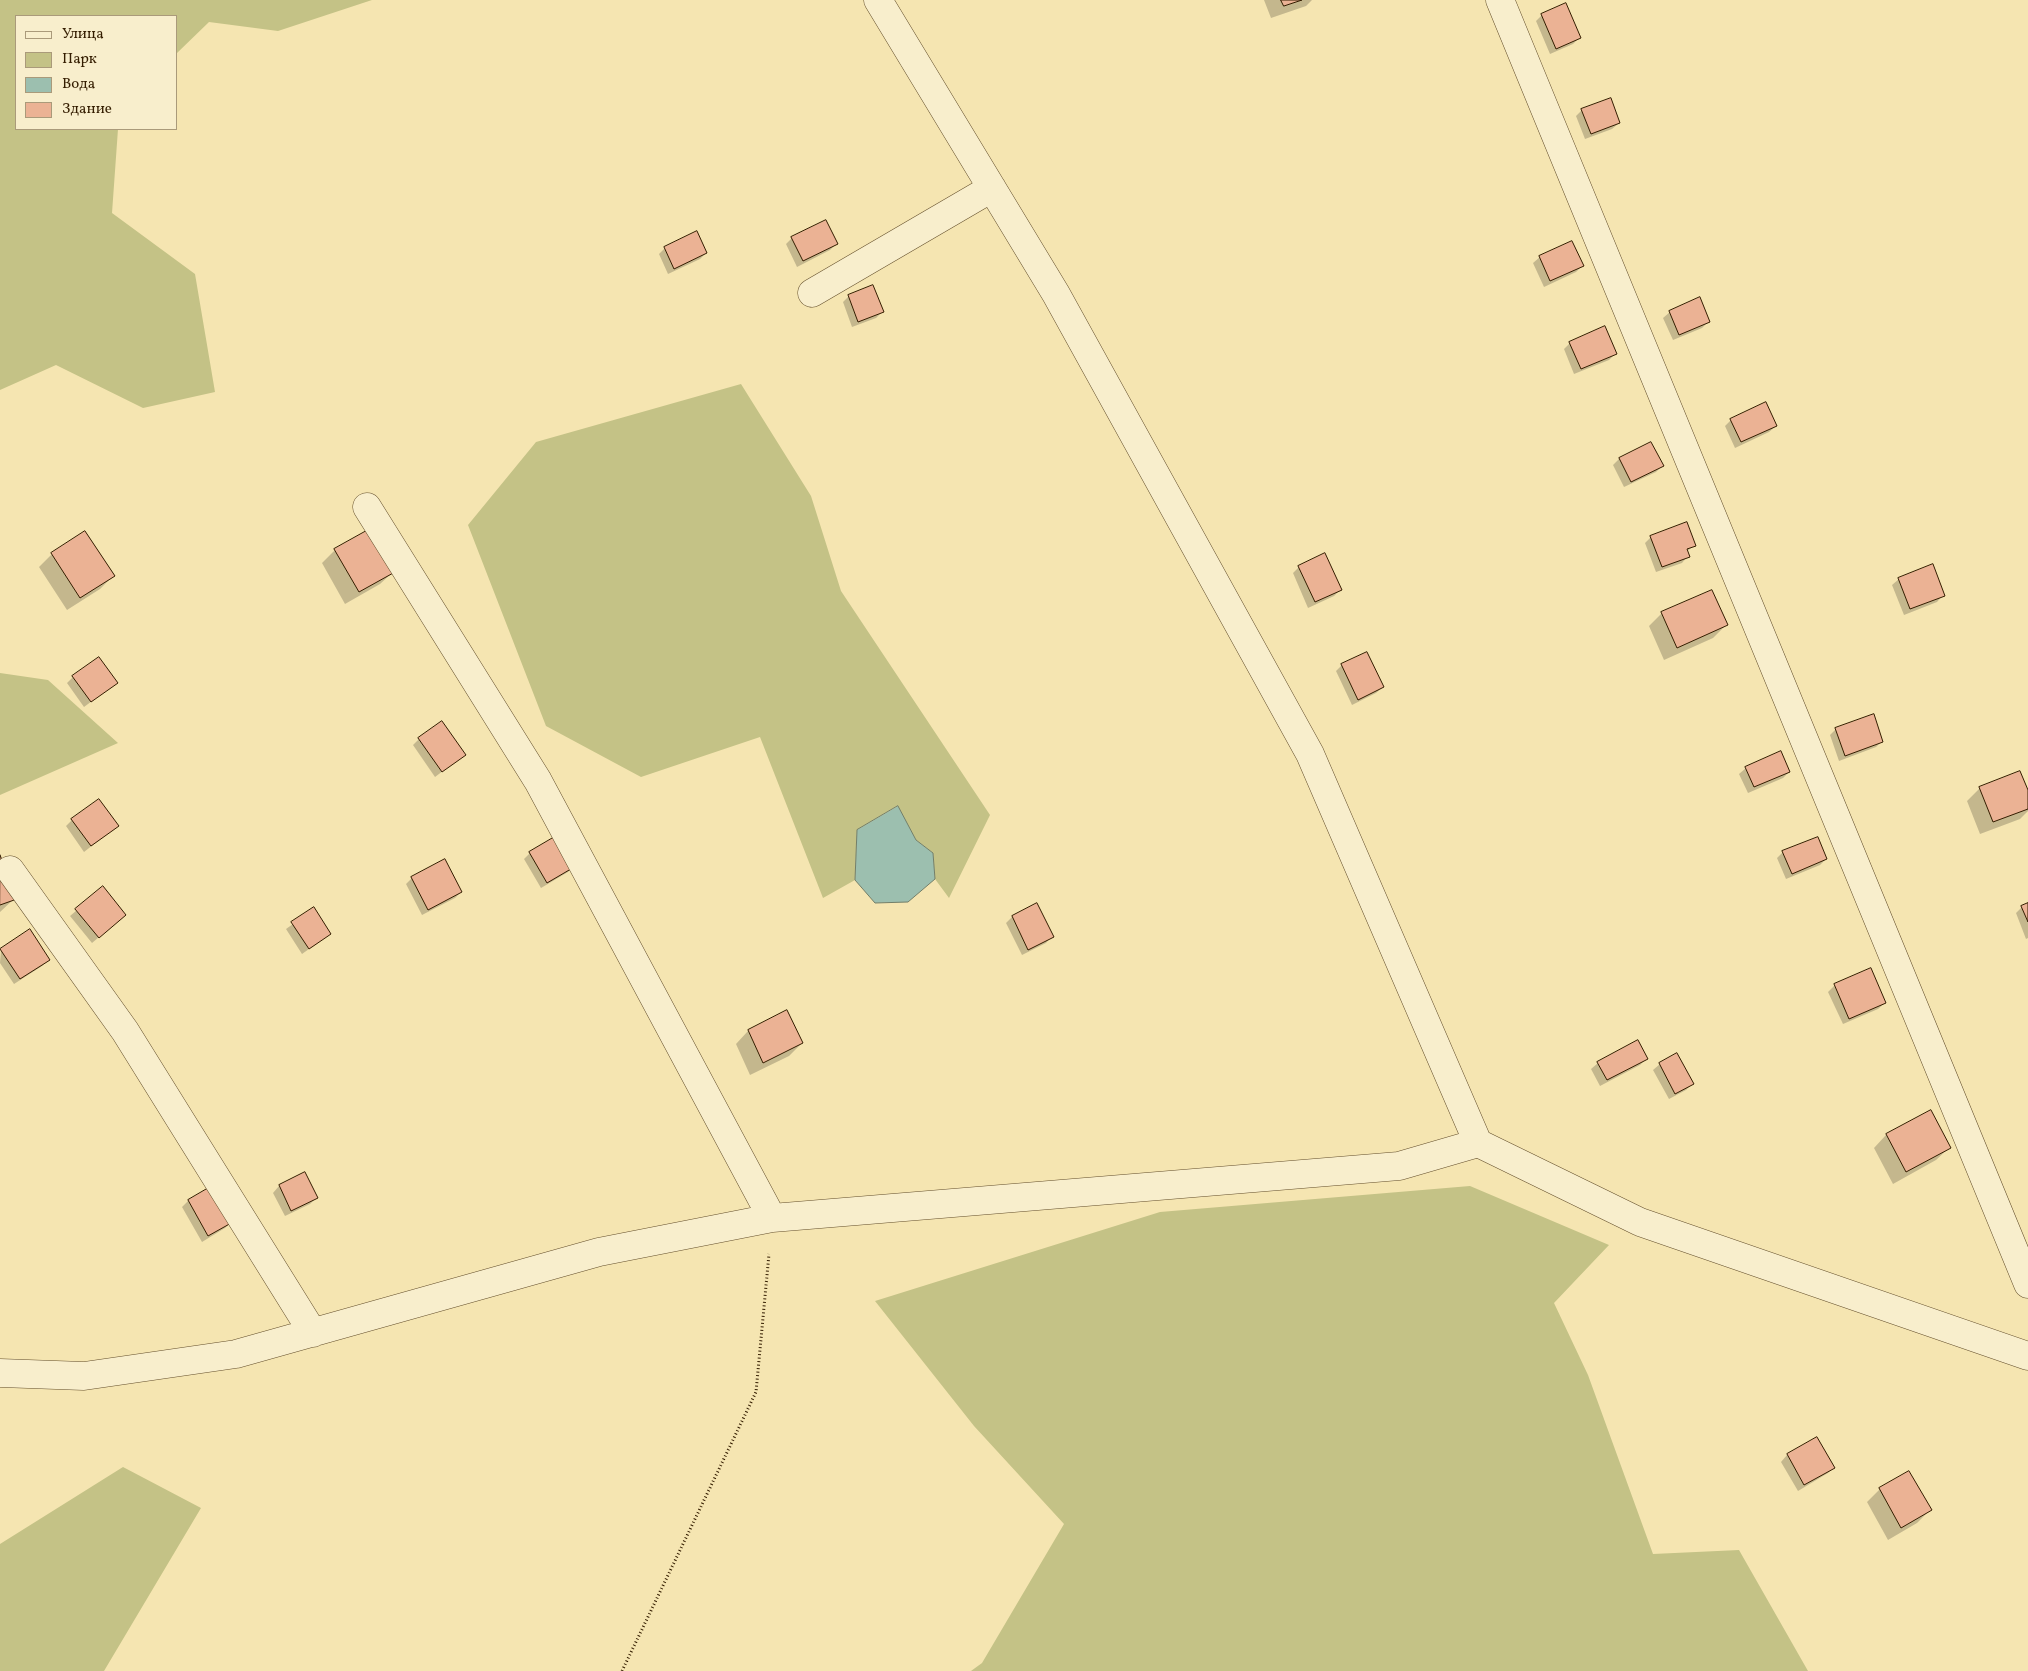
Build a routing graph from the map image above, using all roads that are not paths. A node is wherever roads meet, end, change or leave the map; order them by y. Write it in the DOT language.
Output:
graph roads {
  1 [pos="878,0"];
  2 [pos="1500,0"];
  3 [pos="992,188"];
  4 [pos="812,294"];
  5 [pos="367,507"];
  6 [pos="10,870"];
  7 [pos="1478,1143"];
  8 [pos="772,1218"];
  9 [pos="2028,1284"];
  10 [pos="312,1333"];
  11 [pos="2028,1356"];
  12 [pos="0,1373"];
  1 -- 3 [label="street"];
  2 -- 9 [label="street"];
  3 -- 4 [label="street"];
  3 -- 7 [label="street"];
  5 -- 8 [label="street"];
  6 -- 10 [label="street"];
  7 -- 8 [label="street"];
  7 -- 11 [label="street"];
  8 -- 10 [label="street"];
  10 -- 12 [label="street"];
}
